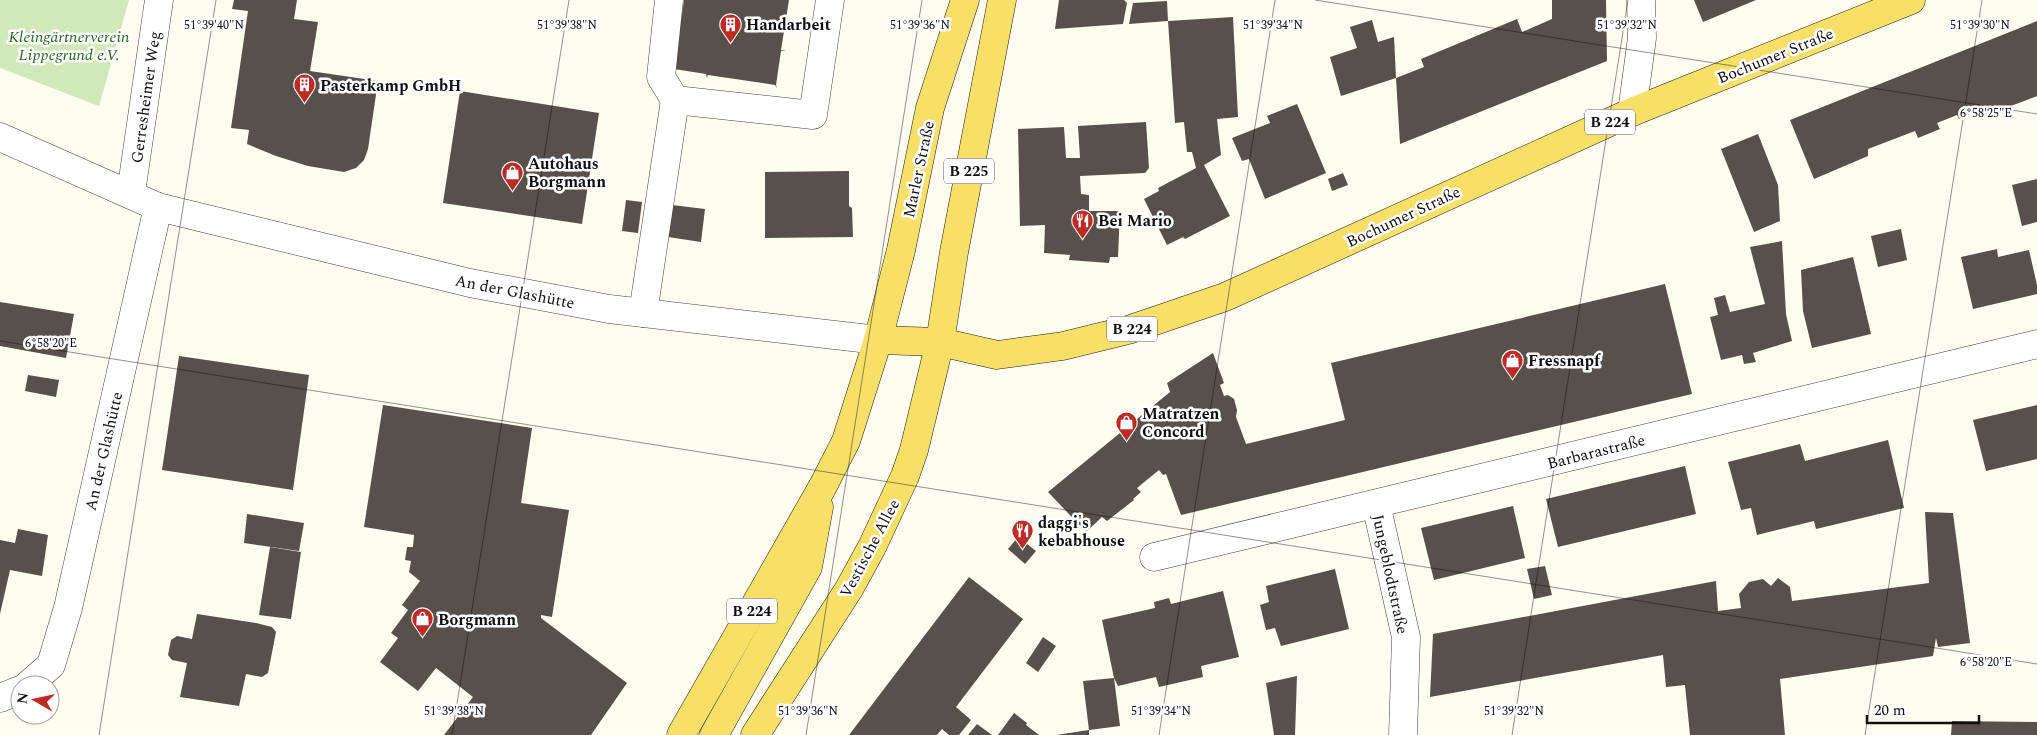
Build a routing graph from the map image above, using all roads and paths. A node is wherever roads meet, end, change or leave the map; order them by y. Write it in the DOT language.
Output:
graph roads {
  1 [pos="159,0"];
  2 [pos="668,0"];
  3 [pos="830,0"];
  4 [pos="966,0"];
  5 [pos="1002,0"];
  6 [pos="1641,0"];
  7 [pos="1911,0"];
  8 [pos="675,100"];
  9 [pos="1632,112"];
  10 [pos="0,137"];
  11 [pos="131,193"];
  12 [pos="158,207"];
  13 [pos="643,313"];
  14 [pos="878,340"];
  15 [pos="940,342"];
  16 [pos="2037,344"];
  17 [pos="824,486"];
  18 [pos="1376,504"];
  19 [pos="1154,557"];
  20 [pos="40,675"];
  21 [pos="681,735"];
  22 [pos="714,735"];
  23 [pos="755,735"];
  24 [pos="1403,735"];
  1 -- 11 [label="street, Gerresheimer Weg"];
  2 -- 8 [label="street"];
  3 -- 8 [label="street"];
  4 -- 14 [label="main road, Marler Straße / B 225"];
  5 -- 15 [label="main road, B 225"];
  6 -- 9 [label="street"];
  7 -- 9 [label="main road, Bochumer Straße / B 224"];
  8 -- 13 [label="street"];
  9 -- 15 [label="main road, Bochumer Straße / B 224"];
  10 -- 11 [label="street, An der Glashütte"];
  11 -- 12 [label="street, An der Glashütte"];
  12 -- 13 [label="street, An der Glashütte"];
  12 -- 20 [label="street, An der Glashütte"];
  13 -- 14 [label="street, An der Glashütte"];
  14 -- 15 [label="main road, Bochumer Straße / B 224"];
  14 -- 17 [label="main road, B 224"];
  15 -- 23 [label="main road, Vestische Allee"];
  16 -- 18 [label="street, Barbarastraße"];
  17 -- 21 [label="main road, B 224"];
  17 -- 22 [label="main road"];
  18 -- 19 [label="street, Barbarastraße"];
  18 -- 24 [label="street, Jungeblodtstraße"];
}
